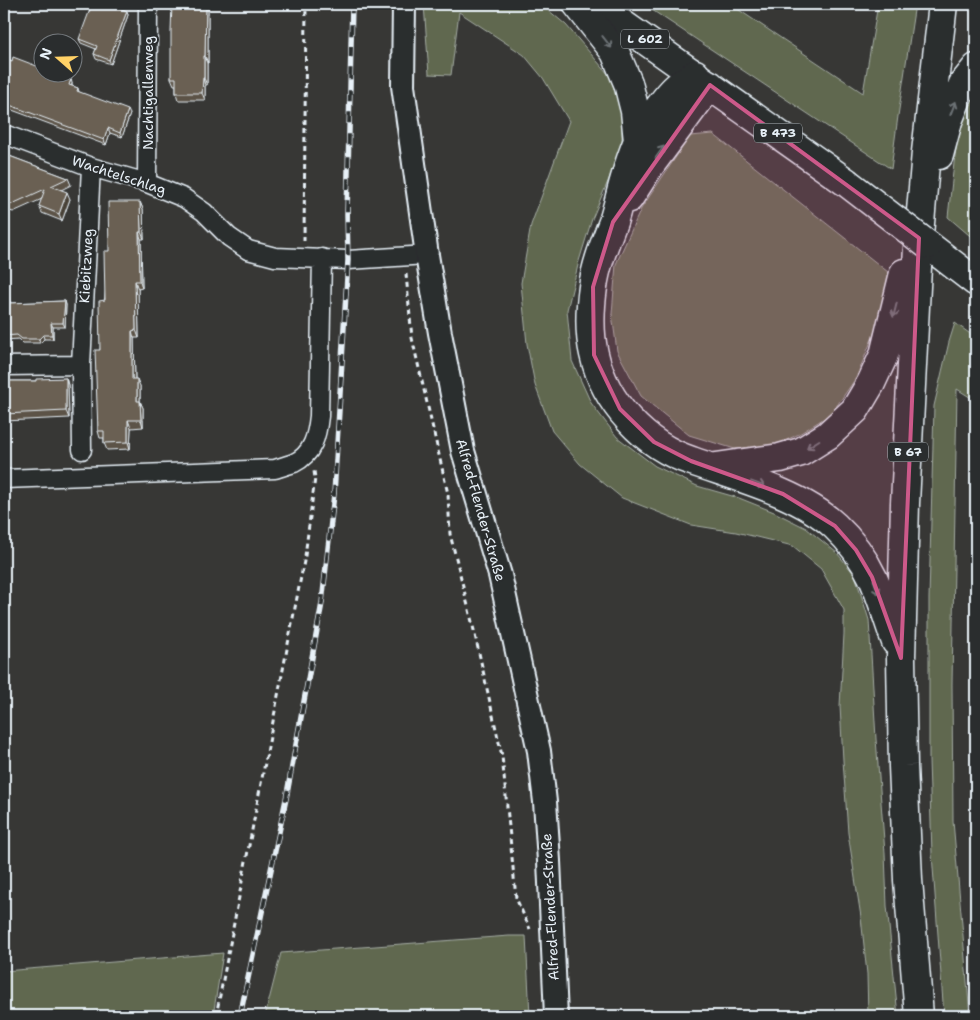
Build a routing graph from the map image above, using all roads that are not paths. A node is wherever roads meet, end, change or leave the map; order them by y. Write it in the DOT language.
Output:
graph roads {
  1 [pos="148,4"];
  2 [pos="404,4"];
  3 [pos="577,4"];
  4 [pos="594,4"];
  5 [pos="943,4"];
  6 [pos="976,68"];
  7 [pos="702,80"];
  8 [pos="4,134"];
  9 [pos="638,141"];
  10 [pos="91,167"];
  11 [pos="147,183"];
  12 [pos="613,222"];
  13 [pos="920,222"];
  14 [pos="427,255"];
  15 [pos="322,258"];
  16 [pos="976,282"];
  17 [pos="82,365"];
  18 [pos="4,366"];
  19 [pos="82,450"];
  20 [pos="712,468"];
  21 [pos="4,478"];
  22 [pos="901,658"];
  23 [pos="556,1016"];
  24 [pos="919,1016"];
  1 -- 11 [label="street, Nachtigallenweg"];
  2 -- 14 [label="street, Alfred-Flender-Straße"];
  3 -- 9 [label="main road, one-way"];
  4 -- 7 [label="main road, L 602"];
  5 -- 13 [label="main road, B 67"];
  13 -- 6 [label="main road, one-way"];
  7 -- 9 [label="main road"];
  12 -- 7 [label="main road, one-way"];
  7 -- 16 [label="main road, B 473, bridge"];
  8 -- 10 [label="street, Wachtelschlag"];
  9 -- 12 [label="main road"];
  10 -- 11 [label="street, Wachtelschlag"];
  10 -- 17 [label="street, Kiebitzweg"];
  11 -- 15 [label="street, Wachtelschlag"];
  12 -- 20 [label="main road"];
  13 -- 20 [label="main road, one-way"];
  13 -- 22 [label="main road, B 67"];
  14 -- 15 [label="street, Wachtelschlag"];
  14 -- 23 [label="street, Alfred-Flender-Straße"];
  15 -- 21 [label="street"];
  17 -- 18 [label="street"];
  17 -- 19 [label="street, Kiebitzweg"];
  20 -- 22 [label="main road, one-way"];
  22 -- 24 [label="main road, B 67"];
}
